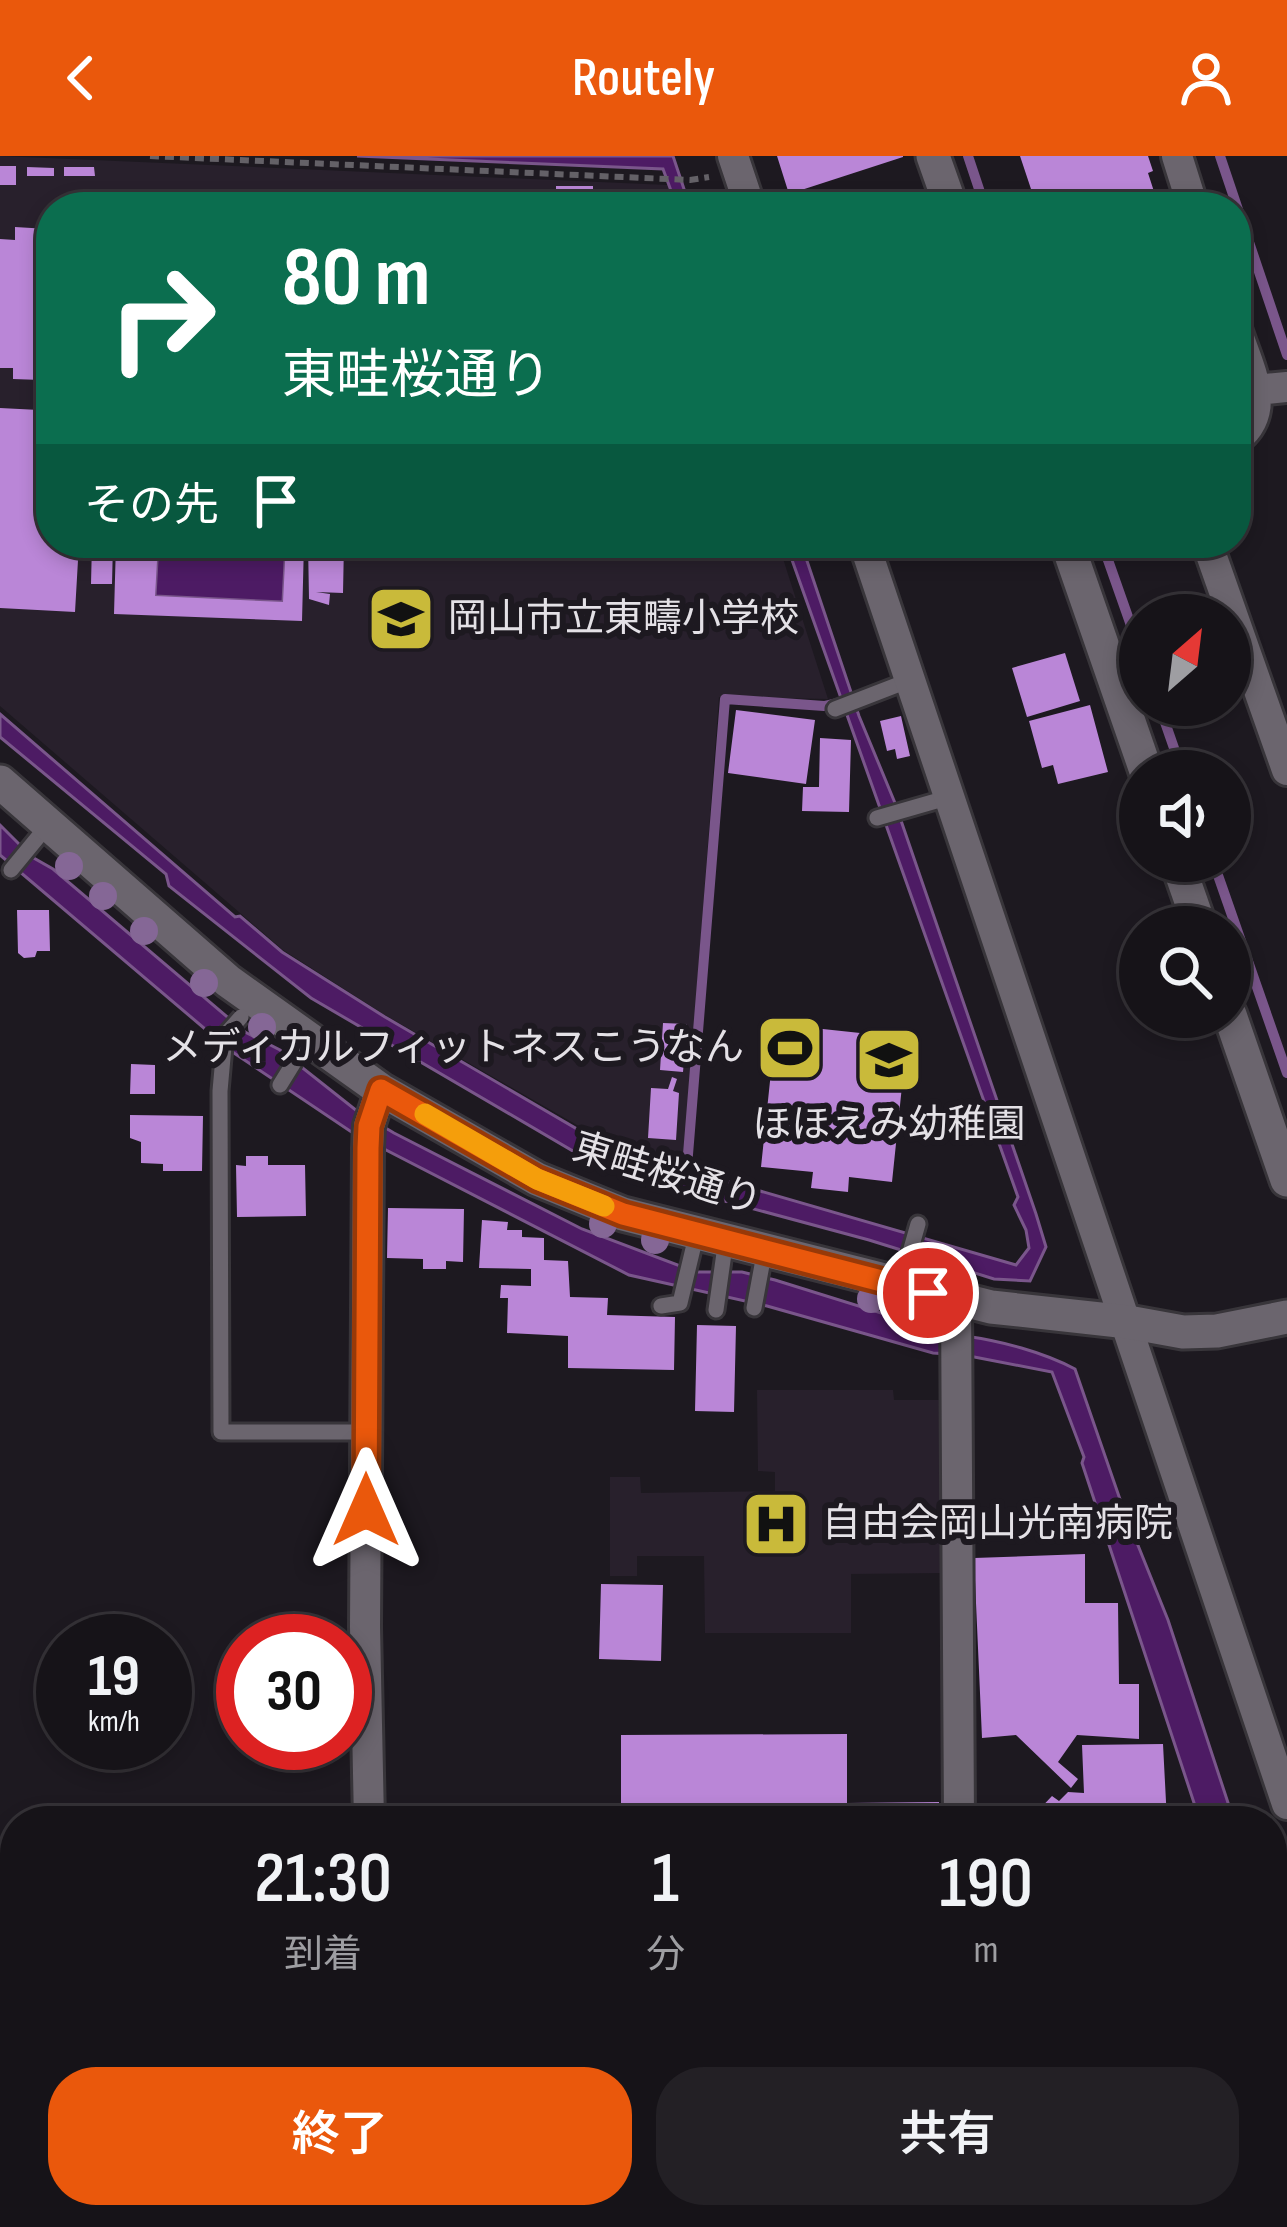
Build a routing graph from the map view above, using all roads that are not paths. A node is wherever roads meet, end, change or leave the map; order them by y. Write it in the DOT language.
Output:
graph roads {
  1 [pos="733,156"];
  2 [pos="933,156"];
  3 [pos="1177,156"];
  4 [pos="745,192"];
  5 [pos="946,192"];
  6 [pos="1188,192"];
  7 [pos="1262,380"];
  8 [pos="1251,422"];
  9 [pos="869,558"];
  10 [pos="1072,558"];
  11 [pos="1212,558"];
  12 [pos="910,680"];
  13 [pos="835,709"];
  14 [pos="1139,750"];
  15 [pos="1287,770"];
  16 [pos="0,782"];
  17 [pos="950,797"];
  18 [pos="877,818"];
  19 [pos="39,836"];
  20 [pos="11,870"];
  21 [pos="249,1009"];
  22 [pos="1238,1038"];
  23 [pos="302,1049"];
  24 [pos="280,1085"];
  25 [pos="381,1090"];
  26 [pos="1287,1180"];
  27 [pos="918,1224"];
  28 [pos="715,1248"];
  29 [pos="762,1263"];
  30 [pos="904,1272"];
  31 [pos="716,1305"];
  32 [pos="661,1306"];
  33 [pos="754,1309"];
  34 [pos="1287,1317"];
  35 [pos="1128,1322"];
  36 [pos="956,1328"];
  37 [pos="366,1432"];
  38 [pos="1287,1804"];
  39 [pos="369,1806"];
  40 [pos="959,1806"];
  1 -- 4 [label="street"];
  2 -- 5 [label="street"];
  3 -- 6 [label="street"];
  7 -- 8 [label="street"];
  9 -- 12 [label="street"];
  10 -- 14 [label="street"];
  11 -- 15 [label="street"];
  12 -- 13 [label="lane"];
  12 -- 17 [label="street"];
  16 -- 19 [label="street, 東畦桜通り"];
  17 -- 18 [label="lane"];
  17 -- 35 [label="street"];
  19 -- 20 [label="lane"];
  19 -- 21 [label="street, 東畦桜通り"];
  21 -- 23 [label="street, 東畦桜通り"];
  21 -- 37 [label="lane, bridge"];
  22 -- 26 [label="street"];
  23 -- 24 [label="lane"];
  23 -- 25 [label="street, 東畦桜通り"];
  25 -- 28 [label="street, 東畦桜通り"];
  25 -- 37 [label="street"];
  27 -- 30 [label="lane"];
  28 -- 29 [label="street, 東畦桜通り"];
  28 -- 31 [label="lane"];
  28 -- 32 [label="lane"];
  29 -- 30 [label="street, 東畦桜通り"];
  29 -- 33 [label="lane"];
  30 -- 36 [label="street, 東畦桜通り"];
  34 -- 35 [label="street, 東畦桜通り"];
  35 -- 36 [label="street, 東畦桜通り"];
  35 -- 38 [label="street"];
  36 -- 40 [label="street"];
  37 -- 39 [label="street"];
}
